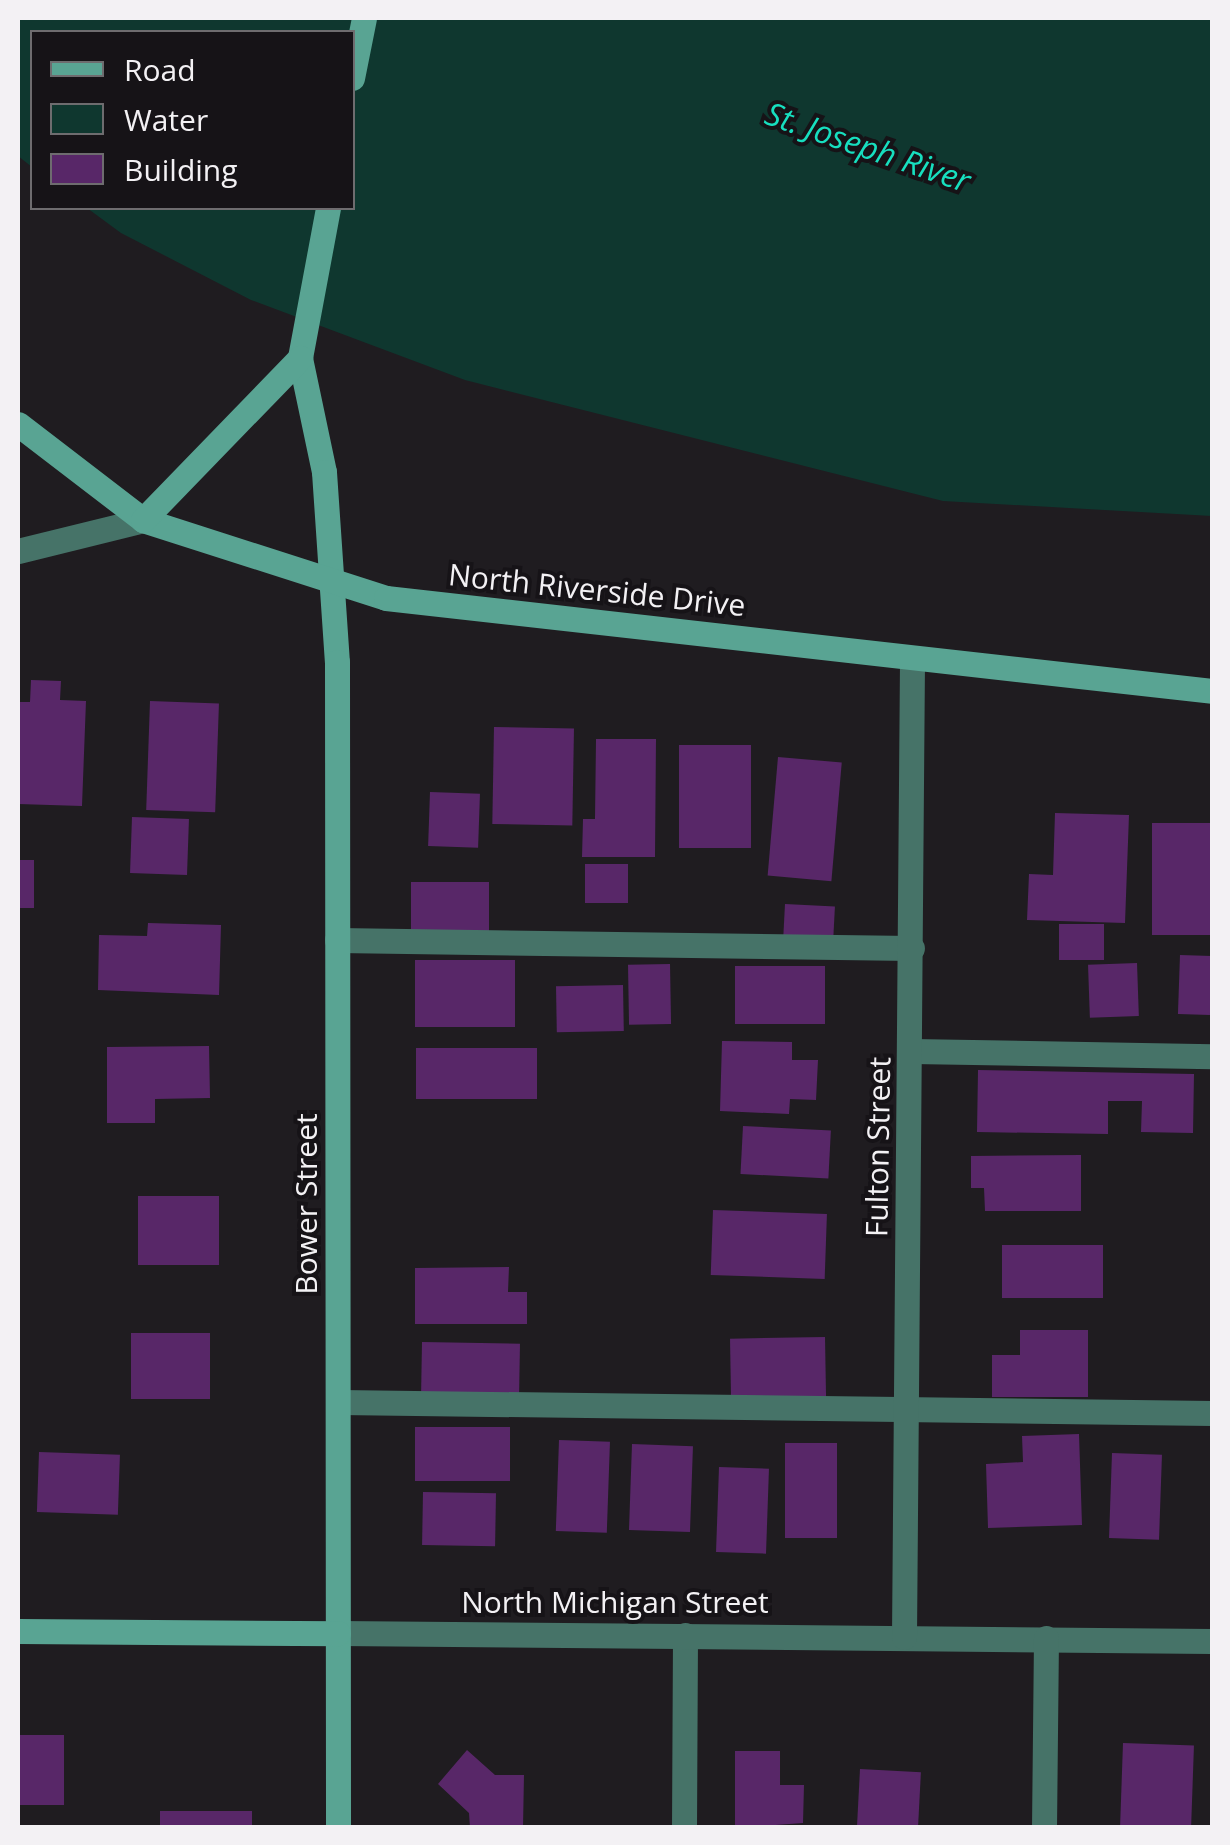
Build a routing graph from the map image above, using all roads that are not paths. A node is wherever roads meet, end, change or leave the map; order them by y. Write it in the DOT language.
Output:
graph roads {
  1 [pos="364,18"];
  2 [pos="355,63"];
  3 [pos="328,210"];
  4 [pos="300,358"];
  5 [pos="18,424"];
  6 [pos="143,520"];
  7 [pos="18,551"];
  8 [pos="327,582"];
  9 [pos="912,658"];
  10 [pos="1212,692"];
  11 [pos="338,940"];
  12 [pos="912,948"];
  13 [pos="912,1051"];
  14 [pos="1212,1056"];
  15 [pos="338,1402"];
  16 [pos="908,1409"];
  17 [pos="1212,1412"];
  18 [pos="18,1631"];
  19 [pos="338,1633"];
  20 [pos="685,1635"];
  21 [pos="904,1637"];
  22 [pos="1046,1638"];
  23 [pos="1212,1641"];
  24 [pos="338,1828"];
  25 [pos="684,1828"];
  26 [pos="1044,1828"];
  1 -- 2 [label="street"];
  3 -- 4 [label="street"];
  4 -- 6 [label="street"];
  4 -- 8 [label="street, Bower Street"];
  5 -- 6 [label="street, North Riverside Drive"];
  6 -- 7 [label="street"];
  6 -- 8 [label="street, North Riverside Drive"];
  8 -- 9 [label="street, North Riverside Drive"];
  8 -- 11 [label="street, Bower Street"];
  9 -- 10 [label="street, North Riverside Drive"];
  9 -- 12 [label="street, Fulton Street"];
  11 -- 12 [label="street"];
  11 -- 15 [label="street, Bower Street"];
  12 -- 13 [label="street, Fulton Street"];
  13 -- 14 [label="street"];
  13 -- 16 [label="street, Fulton Street"];
  15 -- 16 [label="street"];
  15 -- 19 [label="street, Bower Street"];
  16 -- 17 [label="street"];
  16 -- 21 [label="street, Fulton Street"];
  18 -- 19 [label="street, North Michigan Street"];
  19 -- 20 [label="street, North Michigan Street"];
  19 -- 24 [label="street, Bower Street"];
  20 -- 21 [label="street, North Michigan Street"];
  20 -- 25 [label="street"];
  21 -- 22 [label="street, North Michigan Street"];
  22 -- 23 [label="street, North Michigan Street"];
  22 -- 26 [label="street"];
}
